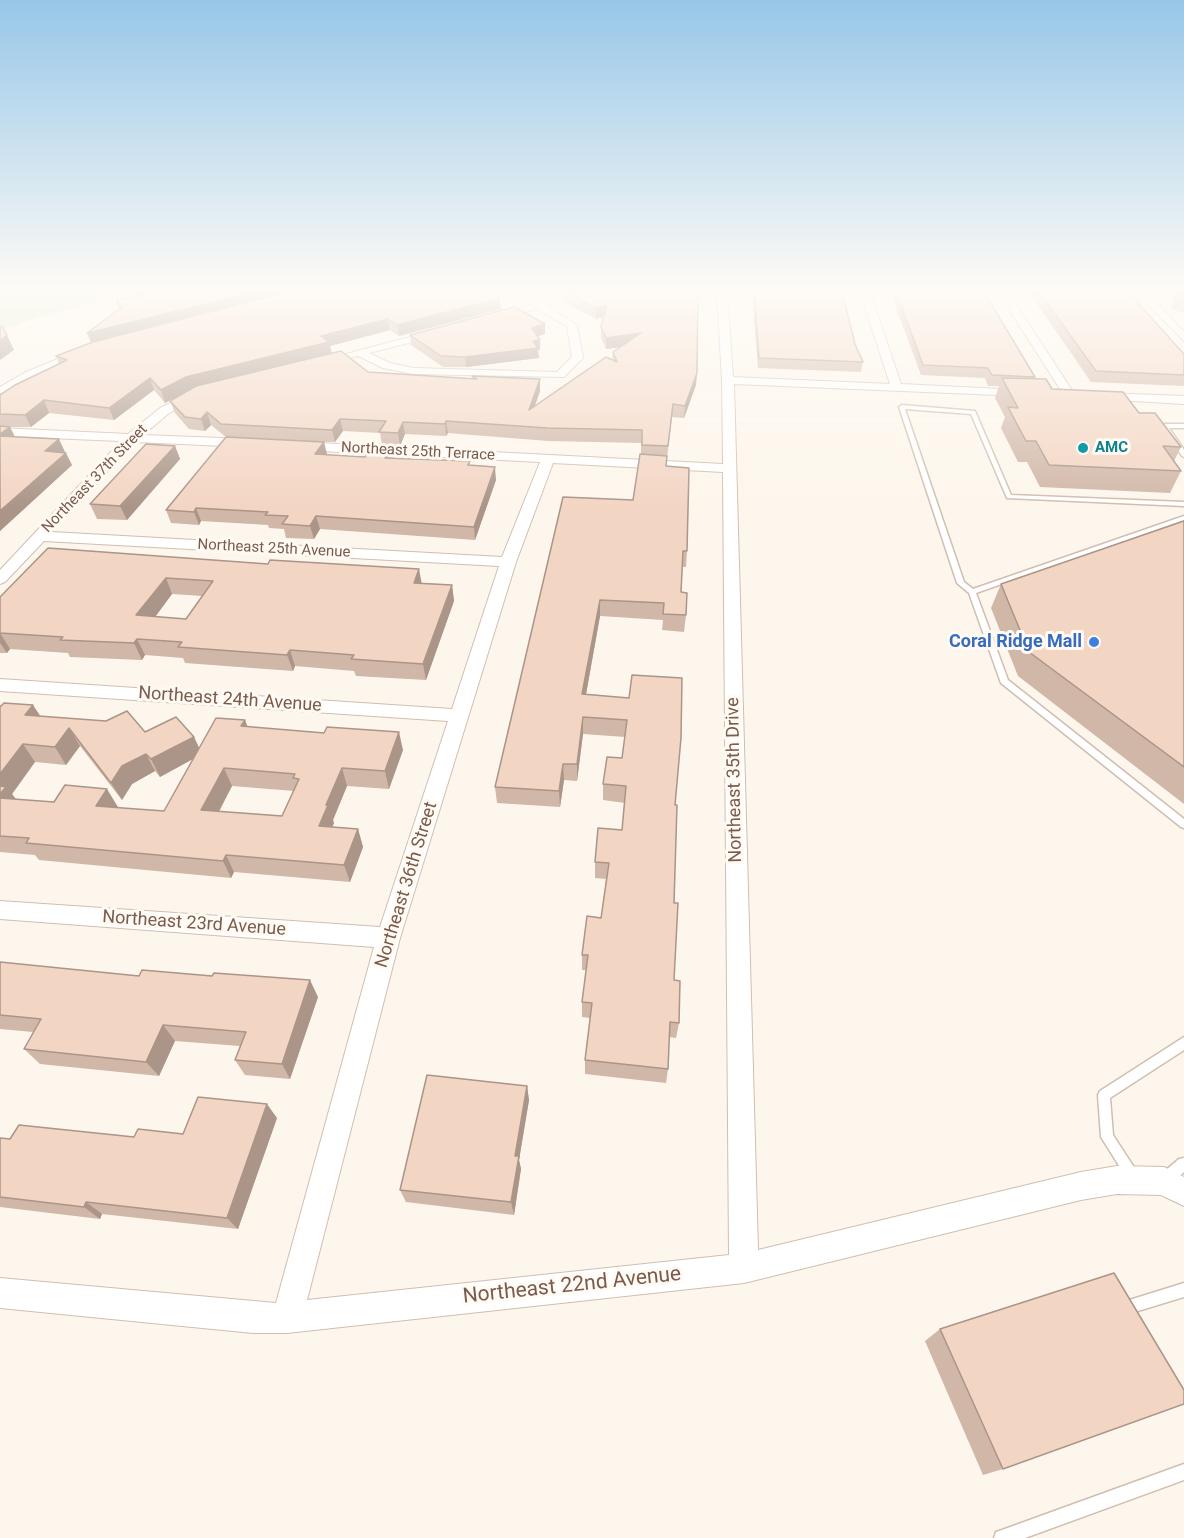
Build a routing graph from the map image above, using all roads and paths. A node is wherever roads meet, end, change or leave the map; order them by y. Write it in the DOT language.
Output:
graph roads {
  1 [pos="56,364"];
  2 [pos="318,364"];
  3 [pos="382,364"];
  4 [pos="572,364"];
  5 [pos="727,364"];
  6 [pos="889,364"];
  7 [pos="1053,364"];
  8 [pos="305,367"];
  9 [pos="728,380"];
  10 [pos="897,388"];
  11 [pos="206,391"];
  12 [pos="0,392"];
  13 [pos="1035,394"];
  14 [pos="1184,400"];
  15 [pos="1184,426"];
  16 [pos="0,432"];
  17 [pos="132,437"];
  18 [pos="263,444"];
  19 [pos="286,445"];
  20 [pos="1180,446"];
  21 [pos="1184,455"];
  22 [pos="548,458"];
  23 [pos="729,468"];
  24 [pos="1184,504"];
  25 [pos="1184,518"];
  26 [pos="40,536"];
  27 [pos="508,562"];
  28 [pos="0,579"];
  29 [pos="972,592"];
  30 [pos="0,685"];
  31 [pos="461,716"];
  32 [pos="1184,824"];
  33 [pos="0,910"];
  34 [pos="388,938"];
  35 [pos="1184,1043"];
  36 [pos="1167,1179"];
  37 [pos="744,1268"];
  38 [pos="1184,1290"];
  39 [pos="0,1293"];
  40 [pos="1128,1307"];
  41 [pos="287,1318"];
  42 [pos="1184,1472"];
  43 [pos="1002,1538"];
  1 -- 12 [label="street"];
  2 -- 8 [label="street"];
  3 -- 4 [label="street"];
  5 -- 9 [label="street, Northeast 35th Drive"];
  6 -- 10 [label="street"];
  7 -- 14 [label="street"];
  9 -- 10 [label="street"];
  9 -- 23 [label="street, Northeast 35th Drive"];
  10 -- 13 [label="street"];
  11 -- 17 [label="street, Northeast 37th Street"];
  15 -- 20 [label="lane"];
  16 -- 17 [label="street"];
  17 -- 18 [label="street"];
  17 -- 26 [label="street, Northeast 37th Street"];
  19 -- 22 [label="street, Northeast 25th Terrace"];
  20 -- 21 [label="lane"];
  22 -- 23 [label="street, Northeast 25th Terrace"];
  22 -- 27 [label="street, Northeast 36th Street"];
  23 -- 37 [label="street, Northeast 35th Drive"];
  24 -- 29 [label="lane"];
  25 -- 29 [label="lane"];
  26 -- 27 [label="street, Northeast 25th Avenue"];
  26 -- 28 [label="street, Northeast 37th Street"];
  27 -- 31 [label="street, Northeast 36th Street"];
  29 -- 32 [label="lane"];
  30 -- 31 [label="street, Northeast 24th Avenue"];
  31 -- 34 [label="street, Northeast 36th Street"];
  33 -- 34 [label="street, Northeast 23rd Avenue"];
  34 -- 41 [label="street, Northeast 36th Street"];
  35 -- 36 [label="lane"];
  36 -- 37 [label="street, Northeast 22nd Avenue"];
  37 -- 41 [label="street, Northeast 22nd Avenue"];
  38 -- 40 [label="lane"];
  39 -- 41 [label="street, Northeast 22nd Avenue"];
  42 -- 43 [label="lane"];
}
